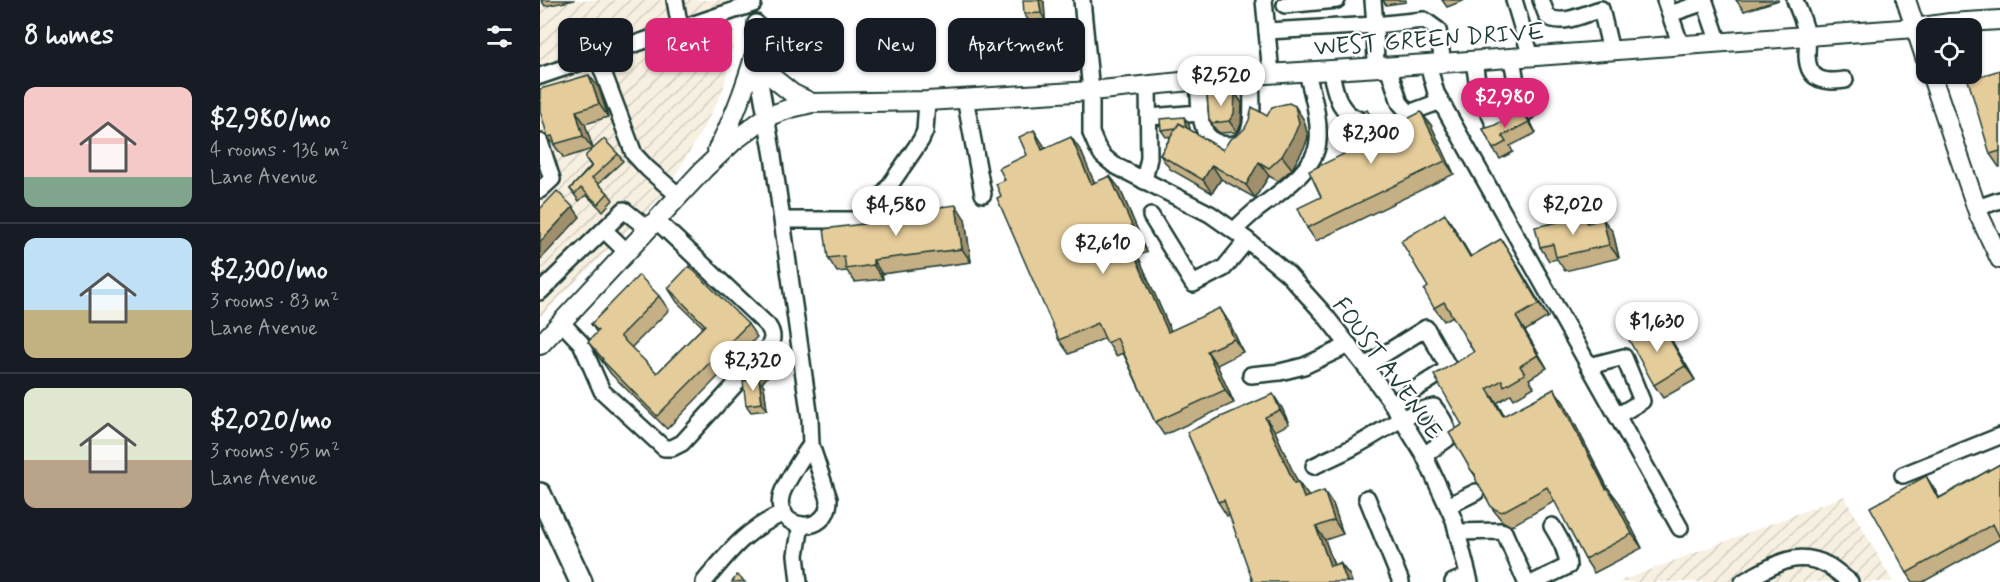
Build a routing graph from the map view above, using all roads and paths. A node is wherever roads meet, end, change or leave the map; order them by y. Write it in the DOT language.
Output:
graph roads {
  1 [pos="1082,0"];
  2 [pos="1264,0"];
  3 [pos="1337,0"];
  4 [pos="1373,0"];
  5 [pos="1514,0"];
  6 [pos="1541,0"];
  7 [pos="1795,0"];
  8 [pos="1906,0"];
  9 [pos="676,1"];
  10 [pos="753,2"];
  11 [pos="1285,6"];
  12 [pos="1668,7"];
  13 [pos="679,18"];
  14 [pos="709,18"];
  15 [pos="755,18"];
  16 [pos="2000,20"];
  17 [pos="1375,25"];
  18 [pos="1915,28"];
  19 [pos="1267,31"];
  20 [pos="1916,31"];
  21 [pos="1807,36"];
  22 [pos="1719,43"];
  23 [pos="1681,46"];
  24 [pos="1611,51"];
  25 [pos="1531,57"];
  26 [pos="1512,58"];
  27 [pos="1474,61"];
  28 [pos="1435,64"];
  29 [pos="1382,67"];
  30 [pos="558,70"];
  31 [pos="1330,70"];
  32 [pos="603,72"];
  33 [pos="750,72"];
  34 [pos="758,72"];
  35 [pos="1307,72"];
  36 [pos="768,73"];
  37 [pos="1271,74"];
  38 [pos="1251,75"];
  39 [pos="540,76"];
  40 [pos="1198,80"];
  41 [pos="1845,80"];
  42 [pos="1934,84"];
  43 [pos="1148,85"];
  44 [pos="1091,91"];
  45 [pos="964,98"];
  46 [pos="861,101"];
  47 [pos="927,101"];
  48 [pos="1441,101"];
  49 [pos="812,103"];
  50 [pos="1200,113"];
  51 [pos="766,117"];
  52 [pos="1149,117"];
  53 [pos="1360,120"];
  54 [pos="540,142"];
  55 [pos="710,163"];
  56 [pos="1144,181"];
  57 [pos="540,190"];
  58 [pos="983,194"];
  59 [pos="678,196"];
  60 [pos="2000,200"];
  61 [pos="1977,208"];
  62 [pos="1151,216"];
  63 [pos="783,220"];
  64 [pos="652,225"];
  65 [pos="604,230"];
  66 [pos="1234,231"];
  67 [pos="1247,240"];
  68 [pos="627,252"];
  69 [pos="2000,259"];
  70 [pos="540,292"];
  71 [pos="561,322"];
  72 [pos="541,342"];
  73 [pos="1349,345"];
  74 [pos="1365,366"];
  75 [pos="1590,366"];
  76 [pos="1251,375"];
  77 [pos="1392,404"];
  78 [pos="1617,416"];
  79 [pos="1402,420"];
  80 [pos="2000,436"];
  81 [pos="811,445"];
  82 [pos="1424,455"];
  83 [pos="1314,466"];
  84 [pos="1903,475"];
  85 [pos="1476,492"];
  86 [pos="540,494"];
  87 [pos="1367,498"];
  88 [pos="1448,506"];
  89 [pos="784,513"];
  90 [pos="801,525"];
  91 [pos="1552,526"];
  92 [pos="1680,528"];
  93 [pos="1458,532"];
  94 [pos="1469,579"];
  95 [pos="581,582"];
  96 [pos="704,582"];
  97 [pos="799,582"];
  98 [pos="1401,582"];
  99 [pos="1453,582"];
  100 [pos="1526,582"];
  101 [pos="1535,582"];
  102 [pos="1743,582"];
  103 [pos="1850,582"];
  1 -- 44 [label="street, FOUST AVENUE"];
  2 -- 19 [label="street"];
  3 -- 11 [label="street"];
  4 -- 17 [label="street"];
  5 -- 25 [label="street"];
  6 -- 24 [label="street"];
  7 -- 21 [label="street"];
  8 -- 18 [label="main road"];
  9 -- 13 [label="street"];
  10 -- 14 [label="street"];
  10 -- 15 [label="street"];
  12 -- 22 [label="street"];
  12 -- 23 [label="street"];
  16 -- 18 [label="main road, WEST GREEN DRIVE"];
  17 -- 19 [label="street"];
  17 -- 28 [label="street"];
  17 -- 29 [label="street"];
  18 -- 20 [label="main road"];
  18 -- 21 [label="main road, WEST GREEN DRIVE"];
  19 -- 37 [label="street"];
  21 -- 22 [label="main road, WEST GREEN DRIVE"];
  21 -- 41 [label="street"];
  22 -- 23 [label="main road, WEST GREEN DRIVE"];
  23 -- 24 [label="main road, WEST GREEN DRIVE"];
  24 -- 25 [label="main road, WEST GREEN DRIVE"];
  25 -- 26 [label="main road, WEST GREEN DRIVE"];
  26 -- 27 [label="main road, WEST GREEN DRIVE"];
  26 -- 27 [label="street"];
  27 -- 28 [label="main road, WEST GREEN DRIVE"];
  28 -- 29 [label="main road, WEST GREEN DRIVE"];
  28 -- 48 [label="street"];
  29 -- 31 [label="main road, WEST GREEN DRIVE"];
  29 -- 48 [label="street"];
  30 -- 39 [label="street"];
  31 -- 35 [label="main road, WEST GREEN DRIVE"];
  31 -- 53 [label="street"];
  32 -- 59 [label="street"];
  33 -- 55 [label="main road"];
  34 -- 51 [label="street"];
  35 -- 37 [label="main road, WEST GREEN DRIVE"];
  35 -- 66 [label="street"];
  36 -- 49 [label="main road"];
  36 -- 51 [label="street"];
  37 -- 38 [label="main road, WEST GREEN DRIVE"];
  38 -- 40 [label="main road, WEST GREEN DRIVE"];
  38 -- 50 [label="street"];
  40 -- 43 [label="main road, WEST GREEN DRIVE"];
  40 -- 50 [label="street"];
  42 -- 61 [label="main road"];
  43 -- 44 [label="main road, WEST GREEN DRIVE"];
  43 -- 52 [label="street"];
  44 -- 45 [label="main road, WEST GREEN DRIVE"];
  44 -- 56 [label="street, FOUST AVENUE"];
  45 -- 47 [label="main road, WEST GREEN DRIVE"];
  45 -- 58 [label="street"];
  46 -- 47 [label="main road, WEST GREEN DRIVE"];
  46 -- 49 [label="main road, WEST GREEN DRIVE"];
  46 -- 51 [label="main road, WEST GREEN DRIVE"];
  47 -- 63 [label="street"];
  48 -- 75 [label="street"];
  49 -- 51 [label="main road, WEST GREEN DRIVE"];
  50 -- 52 [label="street"];
  51 -- 55 [label="main road, WEST GREEN DRIVE"];
  51 -- 63 [label="street"];
  52 -- 56 [label="street"];
  54 -- 57 [label="street"];
  55 -- 59 [label="main road, WEST GREEN DRIVE"];
  56 -- 66 [label="street, FOUST AVENUE"];
  59 -- 64 [label="main road, WEST GREEN DRIVE"];
  60 -- 61 [label="street"];
  61 -- 69 [label="main road"];
  62 -- 67 [label="street"];
  63 -- 81 [label="street"];
  64 -- 65 [label="street"];
  64 -- 68 [label="main road, WEST GREEN DRIVE"];
  64 -- 71 [label="street"];
  65 -- 68 [label="street"];
  65 -- 70 [label="street"];
  66 -- 67 [label="street, FOUST AVENUE"];
  67 -- 73 [label="street, FOUST AVENUE"];
  68 -- 71 [label="main road, WEST GREEN DRIVE"];
  71 -- 72 [label="main road, WEST GREEN DRIVE"];
  73 -- 74 [label="street, FOUST AVENUE"];
  73 -- 76 [label="street"];
  74 -- 77 [label="street, FOUST AVENUE"];
  74 -- 77 [label="street"];
  75 -- 78 [label="street"];
  75 -- 78 [label="street"];
  77 -- 79 [label="street, FOUST AVENUE"];
  78 -- 92 [label="street"];
  79 -- 82 [label="street, FOUST AVENUE"];
  79 -- 82 [label="street"];
  79 -- 83 [label="street"];
  80 -- 84 [label="street"];
  81 -- 89 [label="street"];
  81 -- 90 [label="street"];
  82 -- 88 [label="street, FOUST AVENUE"];
  85 -- 88 [label="street"];
  86 -- 95 [label="highway"];
  87 -- 98 [label="street"];
  88 -- 93 [label="street, FOUST AVENUE"];
  89 -- 90 [label="street"];
  89 -- 96 [label="street"];
  90 -- 97 [label="street"];
  91 -- 101 [label="street"];
  93 -- 94 [label="street, FOUST AVENUE"];
  93 -- 100 [label="street"];
  94 -- 99 [label="street"];
  102 -- 103 [label="street"];
}
